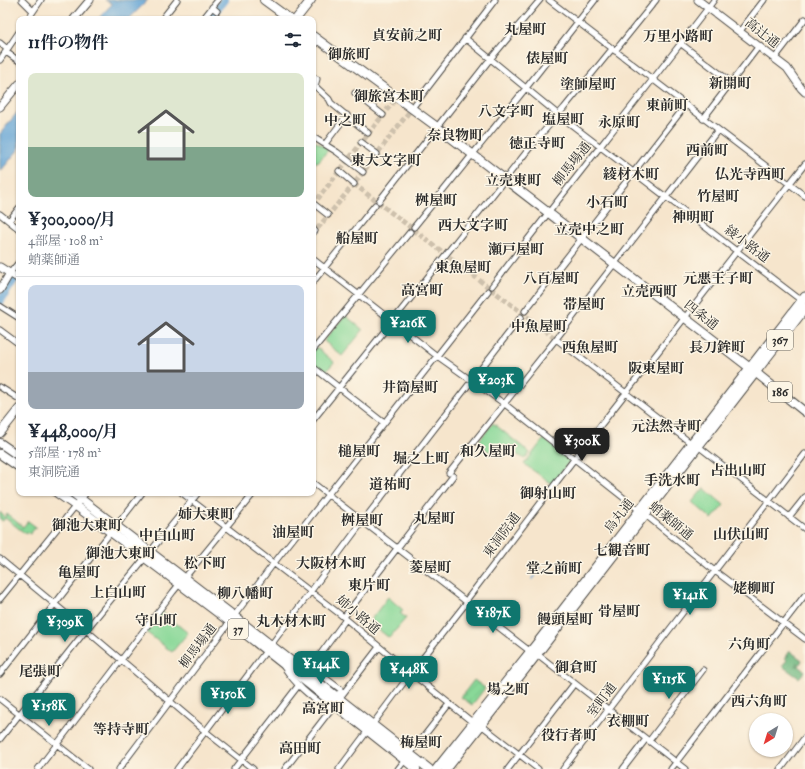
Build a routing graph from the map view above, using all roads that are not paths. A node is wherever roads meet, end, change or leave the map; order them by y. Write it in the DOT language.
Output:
graph roads {
  1 [pos="22,0"];
  2 [pos="41,0"];
  3 [pos="96,0"];
  4 [pos="177,0"];
  5 [pos="218,0"];
  6 [pos="264,0"];
  7 [pos="311,0"];
  8 [pos="495,0"];
  9 [pos="540,0"];
  10 [pos="549,0"];
  11 [pos="595,0"];
  12 [pos="656,0"];
  13 [pos="698,0"];
  14 [pos="714,0"];
  15 [pos="764,0"];
  16 [pos="86,1"];
  17 [pos="709,7"];
  18 [pos="33,11"];
  19 [pos="30,16"];
  20 [pos="76,16"];
  21 [pos="83,16"];
  22 [pos="164,16"];
  23 [pos="207,16"];
  24 [pos="286,16"];
  25 [pos="298,16"];
  26 [pos="805,19"];
  27 [pos="578,23"];
  28 [pos="740,31"];
  29 [pos="16,36"];
  30 [pos="316,38"];
  31 [pos="465,38"];
  32 [pos="0,43"];
  33 [pos="680,44"];
  34 [pos="759,46"];
  35 [pos="614,50"];
  36 [pos="6,51"];
  37 [pos="775,58"];
  38 [pos="16,59"];
  39 [pos="0,60"];
  40 [pos="490,60"];
  41 [pos="653,79"];
  42 [pos="731,82"];
  43 [pos="316,87"];
  44 [pos="16,88"];
  45 [pos="526,88"];
  46 [pos="805,92"];
  47 [pos="355,93"];
  48 [pos="16,95"];
  49 [pos="686,105"];
  50 [pos="0,107"];
  51 [pos="412,108"];
  52 [pos="0,114"];
  53 [pos="558,114"];
  54 [pos="347,115"];
  55 [pos="383,115"];
  56 [pos="703,119"];
  57 [pos="437,127"];
  58 [pos="718,130"];
  59 [pos="368,133"];
  60 [pos="316,139"];
  61 [pos="361,142"];
  62 [pos="325,144"];
  63 [pos="601,147"];
  64 [pos="377,154"];
  65 [pos="472,154"];
  66 [pos="805,164"];
  67 [pos="339,171"];
  68 [pos="363,172"];
  69 [pos="633,172"];
  70 [pos="504,179"];
  71 [pos="354,184"];
  72 [pos="790,184"];
  73 [pos="805,196"];
  74 [pos="666,198"];
  75 [pos="379,201"];
  76 [pos="375,205"];
  77 [pos="316,206"];
  78 [pos="16,212"];
  79 [pos="548,212"];
  80 [pos="0,214"];
  81 [pos="328,215"];
  82 [pos="9,221"];
  83 [pos="414,226"];
  84 [pos="16,227"];
  85 [pos="410,232"];
  86 [pos="582,238"];
  87 [pos="737,251"];
  88 [pos="316,261"];
  89 [pos="614,263"];
  90 [pos="0,267"];
  91 [pos="324,268"];
  92 [pos="15,276"];
  93 [pos="316,278"];
  94 [pos="492,286"];
  95 [pos="0,290"];
  96 [pos="488,292"];
  97 [pos="358,295"];
  98 [pos="804,303"];
  99 [pos="0,306"];
  100 [pos="525,311"];
  101 [pos="16,316"];
  102 [pos="521,317"];
  103 [pos="686,318"];
  104 [pos="392,321"];
  105 [pos="0,330"];
  106 [pos="556,339"];
  107 [pos="16,342"];
  108 [pos="316,346"];
  109 [pos="437,356"];
  110 [pos="316,369"];
  111 [pos="753,370"];
  112 [pos="471,381"];
  113 [pos="0,387"];
  114 [pos="339,388"];
  115 [pos="626,393"];
  116 [pos="16,397"];
  117 [pos="504,404"];
  118 [pos="805,412"];
  119 [pos="16,413"];
  120 [pos="316,416"];
  121 [pos="384,423"];
  122 [pos="0,433"];
  123 [pos="0,443"];
  124 [pos="695,445"];
  125 [pos="0,454"];
  126 [pos="16,454"];
  127 [pos="805,454"];
  128 [pos="574,459"];
  129 [pos="16,465"];
  130 [pos="316,485"];
  131 [pos="328,494"];
  132 [pos="61,496"];
  133 [pos="83,496"];
  134 [pos="140,496"];
  135 [pos="186,496"];
  136 [pos="196,496"];
  137 [pos="252,496"];
  138 [pos="805,497"];
  139 [pos="192,501"];
  140 [pos="769,501"];
  141 [pos="76,506"];
  142 [pos="642,512"];
  143 [pos="789,517"];
  144 [pos="363,521"];
  145 [pos="117,525"];
  146 [pos="226,527"];
  147 [pos="805,529"];
  148 [pos="111,532"];
  149 [pos="397,547"];
  150 [pos="151,551"];
  151 [pos="145,558"];
  152 [pos="0,559"];
  153 [pos="274,563"];
  154 [pos="714,571"];
  155 [pos="19,576"];
  156 [pos="182,581"];
  157 [pos="311,591"];
  158 [pos="805,595"];
  159 [pos="0,599"];
  160 [pos="467,602"];
  161 [pos="54,604"];
  162 [pos="345,618"];
  163 [pos="232,619"];
  164 [pos="783,622"];
  165 [pos="86,630"];
  166 [pos="805,640"];
  167 [pos="379,646"];
  168 [pos="268,648"];
  169 [pos="534,653"];
  170 [pos="121,660"];
  171 [pos="280,662"];
  172 [pos="292,662"];
  173 [pos="312,667"];
  174 [pos="703,670"];
  175 [pos="0,674"];
  176 [pos="411,674"];
  177 [pos="574,684"];
  178 [pos="298,686"];
  179 [pos="0,699"];
  180 [pos="170,701"];
  181 [pos="336,702"];
  182 [pos="450,704"];
  183 [pos="608,710"];
  184 [pos="19,714"];
  185 [pos="478,724"];
  186 [pos="370,728"];
  187 [pos="205,731"];
  188 [pos="805,737"];
  189 [pos="0,739"];
  190 [pos="647,740"];
  191 [pos="57,745"];
  192 [pos="520,754"];
  193 [pos="408,757"];
  194 [pos="241,760"];
  195 [pos="676,762"];
  196 [pos="38,769"];
  197 [pos="88,769"];
  198 [pos="119,769"];
  199 [pos="177,769"];
  200 [pos="234,769"];
  201 [pos="252,769"];
  202 [pos="285,769"];
  203 [pos="339,769"];
  204 [pos="398,769"];
  205 [pos="416,769"];
  206 [pos="429,769"];
  207 [pos="437,769"];
  208 [pos="446,769"];
  209 [pos="508,769"];
  210 [pos="538,769"];
  211 [pos="563,769"];
  212 [pos="623,769"];
  213 [pos="671,769"];
  214 [pos="685,769"];
  215 [pos="781,769"];
  1 -- 18 [label="street"];
  2 -- 18 [label="street"];
  3 -- 21 [label="street"];
  4 -- 22 [label="street"];
  5 -- 23 [label="street"];
  6 -- 24 [label="main road"];
  7 -- 25 [label="main road"];
  8 -- 31 [label="street"];
  9 -- 40 [label="street"];
  10 -- 27 [label="street"];
  11 -- 27 [label="street"];
  12 -- 35 [label="street"];
  13 -- 17 [label="street, 高辻通"];
  14 -- 17 [label="street, 柳馬場通"];
  15 -- 28 [label="street"];
  16 -- 20 [label="street"];
  17 -- 28 [label="street, 高辻通"];
  17 -- 33 [label="street, 柳馬場通"];
  18 -- 19 [label="street"];
  26 -- 37 [label="street"];
  27 -- 35 [label="street"];
  27 -- 45 [label="street"];
  28 -- 34 [label="street, 高辻通"];
  29 -- 36 [label="street"];
  30 -- 51 [label="main road, 四条通 / 186"];
  31 -- 40 [label="street, 綾小路通"];
  31 -- 51 [label="street"];
  32 -- 36 [label="street"];
  33 -- 41 [label="street, 柳馬場通"];
  33 -- 42 [label="street"];
  34 -- 37 [label="street, 高辻通"];
  34 -- 42 [label="street"];
  35 -- 41 [label="street"];
  35 -- 53 [label="street"];
  36 -- 38 [label="street"];
  36 -- 39 [label="street"];
  37 -- 46 [label="street, 高辻通"];
  40 -- 45 [label="street, 綾小路通"];
  40 -- 57 [label="street"];
  41 -- 49 [label="street"];
  41 -- 63 [label="street, 柳馬場通"];
  42 -- 56 [label="street"];
  43 -- 54 [label="street"];
  44 -- 50 [label="street"];
  45 -- 53 [label="street, 綾小路通"];
  45 -- 65 [label="street"];
  47 -- 55 [label="street"];
  48 -- 52 [label="street"];
  49 -- 56 [label="street"];
  49 -- 69 [label="street"];
  51 -- 57 [label="main road, 四条通 / 186"];
  53 -- 63 [label="street, 綾小路通"];
  53 -- 70 [label="street"];
  54 -- 59 [label="street"];
  54 -- 62 [label="street"];
  56 -- 58 [label="street"];
  57 -- 65 [label="main road, 四条通 / 186"];
  57 -- 75 [label="street"];
  58 -- 72 [label="street"];
  58 -- 74 [label="street"];
  60 -- 62 [label="street"];
  61 -- 64 [label="street"];
  62 -- 68 [label="street"];
  63 -- 69 [label="street, 綾小路通"];
  63 -- 79 [label="street, 柳馬場通"];
  65 -- 70 [label="main road, 四条通 / 186"];
  65 -- 83 [label="street"];
  66 -- 72 [label="street, 東洞院通"];
  67 -- 71 [label="street"];
  69 -- 74 [label="street, 綾小路通"];
  69 -- 86 [label="street"];
  70 -- 79 [label="main road, 四条通 / 186"];
  70 -- 104 [label="street"];
  72 -- 73 [label="street"];
  72 -- 87 [label="street, 東洞院通"];
  74 -- 87 [label="street, 綾小路通"];
  74 -- 89 [label="street"];
  76 -- 91 [label="street"];
  77 -- 81 [label="street"];
  78 -- 82 [label="street"];
  79 -- 86 [label="main road, 四条通 / 186"];
  79 -- 94 [label="street, 柳馬場通"];
  80 -- 82 [label="street"];
  82 -- 84 [label="street"];
  85 -- 97 [label="street"];
  86 -- 89 [label="main road, 四条通 / 186"];
  86 -- 100 [label="street"];
  87 -- 98 [label="street, 綾小路通"];
  87 -- 103 [label="street, 東洞院通"];
  88 -- 91 [label="street, 蛸薬師通"];
  89 -- 103 [label="main road, 四条通 / 186"];
  89 -- 106 [label="street"];
  90 -- 92 [label="street"];
  91 -- 93 [label="street"];
  91 -- 97 [label="street, 蛸薬師通"];
  92 -- 95 [label="street"];
  96 -- 109 [label="street, 柳馬場通"];
  97 -- 104 [label="street, 蛸薬師通"];
  97 -- 108 [label="street"];
  98 -- 111 [label="highway, 烏丸通 / 367"];
  99 -- 101 [label="street"];
  102 -- 112 [label="street"];
  103 -- 111 [label="main road, 四条通 / 186"];
  103 -- 115 [label="street, 東洞院通"];
  104 -- 109 [label="street, 蛸薬師通"];
  104 -- 114 [label="street"];
  105 -- 107 [label="street"];
  106 -- 115 [label="street"];
  106 -- 117 [label="street"];
  109 -- 112 [label="street, 蛸薬師通"];
  109 -- 121 [label="street, 柳馬場通"];
  110 -- 114 [label="street"];
  111 -- 118 [label="main road, 四条通 / 186"];
  111 -- 124 [label="highway, 烏丸通 / 367"];
  112 -- 117 [label="street, 蛸薬師通"];
  112 -- 144 [label="street"];
  113 -- 116 [label="street"];
  114 -- 120 [label="street"];
  114 -- 121 [label="street"];
  115 -- 124 [label="street"];
  115 -- 128 [label="street, 東洞院通"];
  117 -- 128 [label="street, 蛸薬師通"];
  117 -- 149 [label="street"];
  119 -- 122 [label="main road"];
  121 -- 131 [label="street, 柳馬場通"];
  123 -- 126 [label="main road"];
  124 -- 140 [label="street"];
  124 -- 142 [label="highway, 烏丸通 / 367"];
  125 -- 129 [label="main road"];
  127 -- 140 [label="street, 室町通"];
  128 -- 142 [label="street, 蛸薬師通"];
  128 -- 160 [label="street, 東洞院通"];
  130 -- 131 [label="street"];
  131 -- 144 [label="street"];
  131 -- 153 [label="street, 柳馬場通"];
  132 -- 141 [label="main road, 37"];
  133 -- 141 [label="street"];
  133 -- 145 [label="main road, 37"];
  134 -- 145 [label="street"];
  135 -- 139 [label="street, 姉小路通"];
  136 -- 139 [label="street"];
  137 -- 146 [label="street"];
  138 -- 143 [label="street"];
  139 -- 146 [label="street, 姉小路通"];
  139 -- 150 [label="street"];
  140 -- 143 [label="street"];
  140 -- 154 [label="street, 室町通"];
  141 -- 148 [label="main road, 37"];
  141 -- 155 [label="street"];
  142 -- 154 [label="street, 蛸薬師通"];
  142 -- 169 [label="highway, 烏丸通 / 367"];
  143 -- 147 [label="street"];
  144 -- 149 [label="street"];
  144 -- 157 [label="street"];
  145 -- 150 [label="main road, 37"];
  146 -- 153 [label="street, 姉小路通"];
  146 -- 156 [label="street"];
  148 -- 151 [label="main road, 37"];
  148 -- 161 [label="street"];
  149 -- 160 [label="street"];
  149 -- 162 [label="street"];
  150 -- 151 [label="street"];
  150 -- 156 [label="main road, 37"];
  151 -- 156 [label="main road, 37"];
  151 -- 165 [label="street"];
  152 -- 155 [label="street"];
  153 -- 157 [label="street, 姉小路通"];
  153 -- 163 [label="street, 柳馬場通"];
  154 -- 164 [label="street, 蛸薬師通"];
  154 -- 183 [label="street, 室町通"];
  155 -- 159 [label="street"];
  155 -- 161 [label="street"];
  156 -- 163 [label="main road, 37"];
  156 -- 170 [label="street"];
  157 -- 162 [label="street, 姉小路通"];
  157 -- 168 [label="street"];
  158 -- 164 [label="street"];
  160 -- 169 [label="street"];
  160 -- 176 [label="street, 東洞院通"];
  161 -- 165 [label="street"];
  161 -- 175 [label="street"];
  162 -- 167 [label="street, 姉小路通"];
  162 -- 173 [label="street"];
  163 -- 168 [label="main road, 37"];
  163 -- 180 [label="street, 柳馬場通"];
  164 -- 166 [label="street, 蛸薬師通"];
  164 -- 195 [label="street"];
  165 -- 170 [label="street"];
  165 -- 184 [label="street"];
  167 -- 176 [label="street, 姉小路通"];
  167 -- 181 [label="street"];
  168 -- 171 [label="main road, 37"];
  168 -- 172 [label="main road, 37"];
  168 -- 187 [label="street"];
  169 -- 177 [label="street"];
  169 -- 185 [label="highway, 烏丸通 / 367"];
  170 -- 180 [label="street"];
  170 -- 191 [label="street"];
  171 -- 178 [label="street"];
  171 -- 181 [label="main road, 37"];
  172 -- 173 [label="street"];
  172 -- 181 [label="main road, 37"];
  173 -- 181 [label="street"];
  174 -- 190 [label="street"];
  176 -- 182 [label="street, 姉小路通"];
  176 -- 186 [label="street, 東洞院通"];
  177 -- 183 [label="street"];
  177 -- 192 [label="street"];
  178 -- 181 [label="street"];
  178 -- 194 [label="street"];
  179 -- 184 [label="street"];
  180 -- 187 [label="street"];
  180 -- 198 [label="street, 柳馬場通"];
  181 -- 186 [label="main road, 37"];
  181 -- 202 [label="street"];
  182 -- 185 [label="street, 姉小路通"];
  182 -- 193 [label="street"];
  183 -- 190 [label="street"];
  183 -- 211 [label="street, 室町通"];
  184 -- 189 [label="street"];
  184 -- 191 [label="street"];
  185 -- 192 [label="street, 姉小路通"];
  185 -- 207 [label="highway, 烏丸通 / 367"];
  185 -- 208 [label="highway, 烏丸通 / 367"];
  186 -- 193 [label="main road, 37"];
  186 -- 203 [label="street, 東洞院通"];
  187 -- 194 [label="street"];
  187 -- 199 [label="street"];
  188 -- 215 [label="street"];
  190 -- 195 [label="street"];
  190 -- 212 [label="street"];
  191 -- 196 [label="street"];
  191 -- 197 [label="street"];
  192 -- 209 [label="street"];
  192 -- 210 [label="street, 姉小路通"];
  193 -- 204 [label="street"];
  193 -- 205 [label="main road, 37"];
  193 -- 206 [label="main road, 37"];
  194 -- 200 [label="street"];
  194 -- 201 [label="street"];
  195 -- 213 [label="street"];
  195 -- 214 [label="street"];
}
